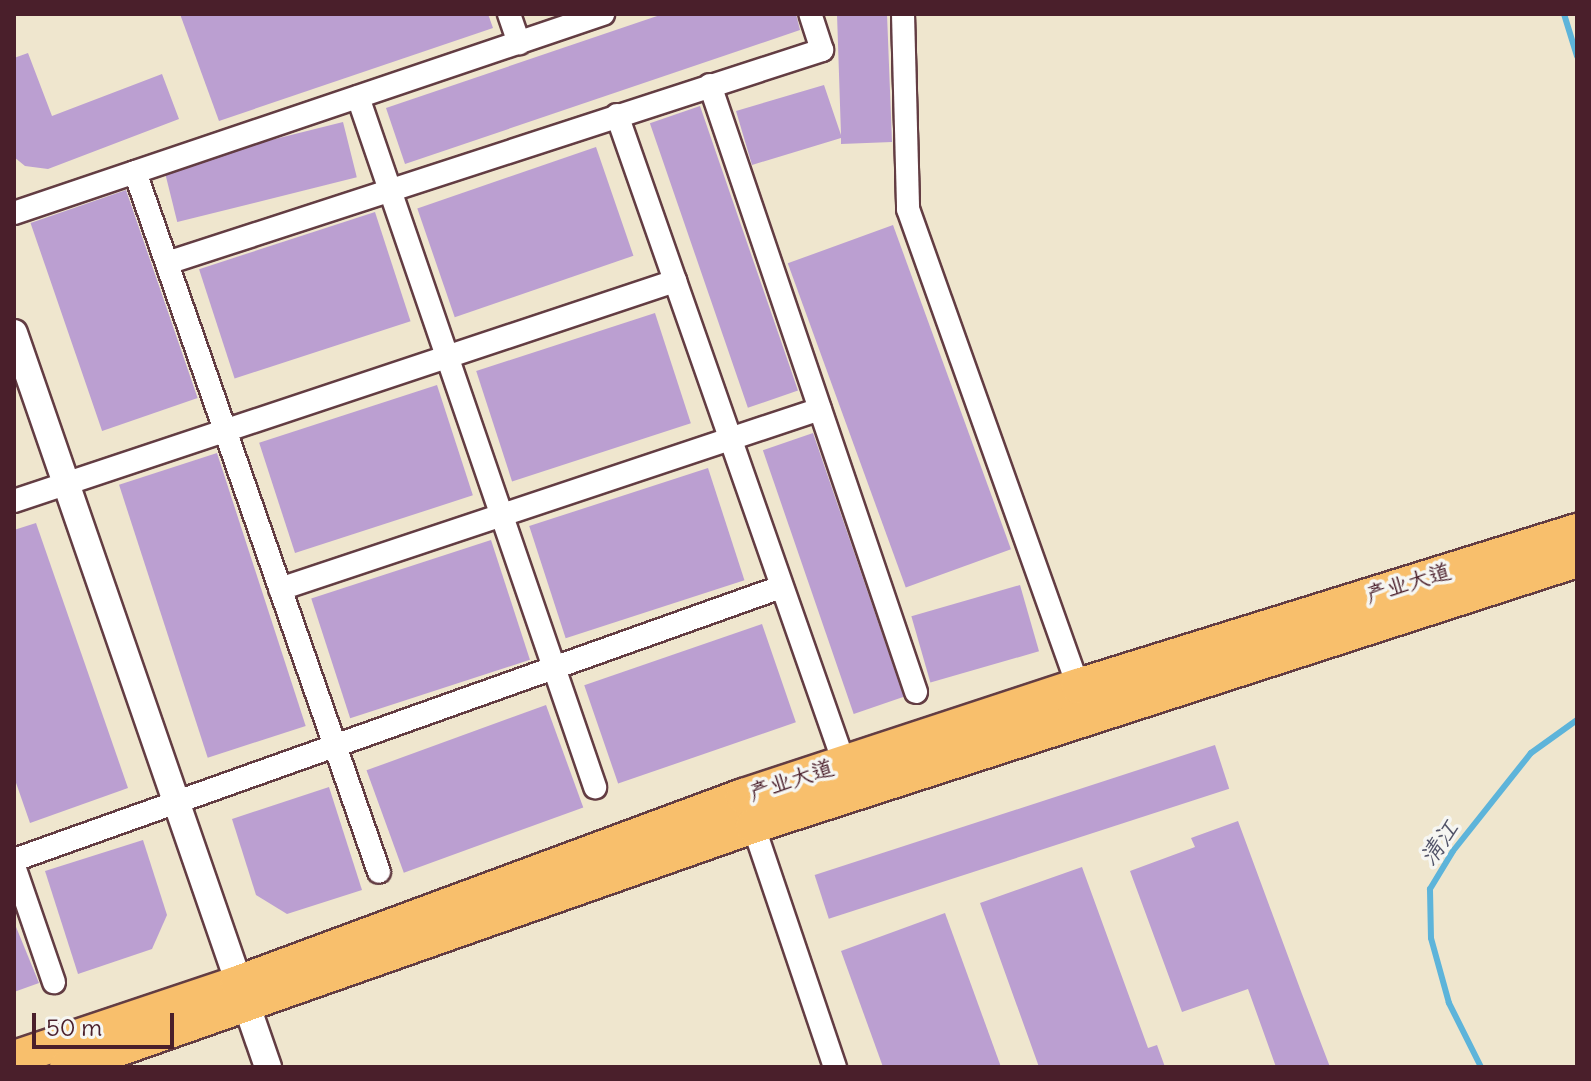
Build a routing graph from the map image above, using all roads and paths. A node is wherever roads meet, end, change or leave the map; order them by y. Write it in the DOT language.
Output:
graph roads {
  1 [pos="509,14"];
  2 [pos="603,14"];
  3 [pos="810,14"];
  4 [pos="903,14"];
  5 [pos="519,43"];
  6 [pos="710,85"];
  7 [pos="358,97"];
  8 [pos="617,115"];
  9 [pos="135,172"];
  10 [pos="390,189"];
  11 [pos="14,213"];
  12 [pos="167,263"];
  13 [pos="675,281"];
  14 [pos="14,333"];
  15 [pos="447,357"];
  16 [pos="820,409"];
  17 [pos="225,431"];
  18 [pos="730,439"];
  19 [pos="66,483"];
  20 [pos="14,501"];
  21 [pos="501,515"];
  22 [pos="1577,531"];
  23 [pos="1577,560"];
  24 [pos="781,587"];
  25 [pos="280,589"];
  26 [pos="554,668"];
  27 [pos="1078,686"];
  28 [pos="916,692"];
  29 [pos="335,746"];
  30 [pos="844,763"];
  31 [pos="595,787"];
  32 [pos="175,802"];
  33 [pos="748,811"];
  34 [pos="14,860"];
  35 [pos="14,866"];
  36 [pos="379,872"];
  37 [pos="54,982"];
  38 [pos="242,995"];
  39 [pos="14,1058"];
  40 [pos="67,1067"];
  41 [pos="268,1067"];
  42 [pos="835,1067"];
  1 -- 5 [label="street"];
  2 -- 5 [label="street"];
  3 -- 6 [label="street"];
  4 -- 27 [label="street"];
  5 -- 7 [label="street"];
  6 -- 8 [label="street"];
  6 -- 16 [label="street"];
  7 -- 9 [label="street"];
  7 -- 10 [label="street"];
  8 -- 10 [label="street"];
  8 -- 13 [label="street"];
  9 -- 11 [label="street"];
  9 -- 12 [label="street"];
  10 -- 12 [label="street"];
  10 -- 15 [label="street"];
  12 -- 17 [label="street"];
  13 -- 15 [label="street"];
  13 -- 18 [label="street"];
  14 -- 19 [label="street"];
  15 -- 17 [label="street"];
  15 -- 21 [label="street"];
  16 -- 18 [label="street"];
  16 -- 28 [label="street"];
  17 -- 19 [label="street"];
  17 -- 25 [label="street"];
  18 -- 21 [label="street"];
  18 -- 24 [label="street"];
  19 -- 20 [label="street"];
  19 -- 32 [label="street"];
  21 -- 25 [label="street"];
  21 -- 26 [label="street"];
  22 -- 27 [label="main road, 产业大道"];
  23 -- 33 [label="main road, 产业大道"];
  24 -- 26 [label="street"];
  24 -- 30 [label="street"];
  25 -- 29 [label="street"];
  26 -- 29 [label="street"];
  26 -- 31 [label="street"];
  27 -- 30 [label="main road, 产业大道"];
  29 -- 32 [label="street"];
  29 -- 36 [label="street"];
  30 -- 33 [label="main road, 产业大道"];
  32 -- 34 [label="street"];
  32 -- 38 [label="street"];
  33 -- 38 [label="main road, 产业大道"];
  33 -- 42 [label="street"];
  35 -- 37 [label="street"];
  38 -- 39 [label="main road, 产业大道"];
  38 -- 40 [label="main road, 产业大道"];
  38 -- 41 [label="street"];
}
